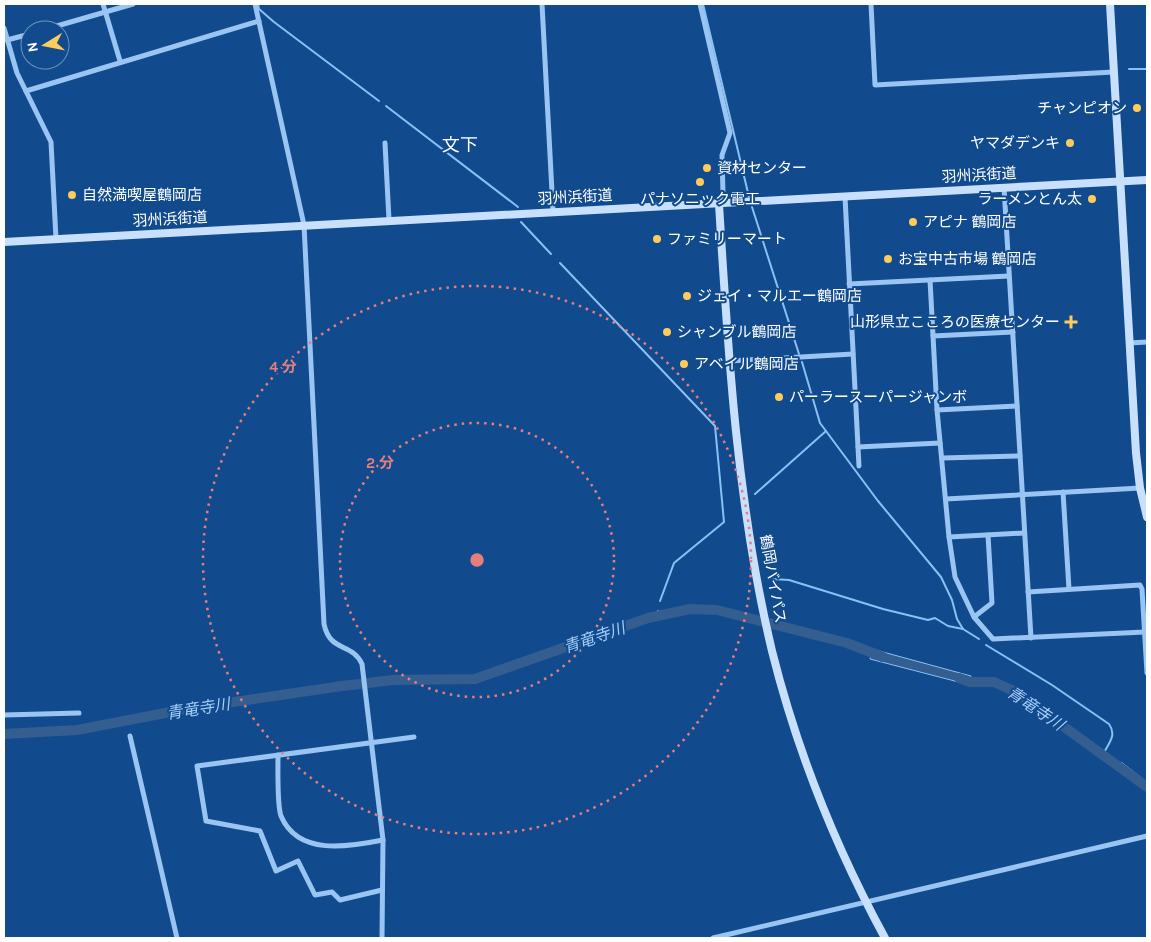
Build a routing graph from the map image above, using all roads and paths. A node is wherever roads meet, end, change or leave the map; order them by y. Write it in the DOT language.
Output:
graph roads {
  1 [pos="103,4"];
  2 [pos="133,4"];
  3 [pos="255,4"];
  4 [pos="542,4"];
  5 [pos="700,4"];
  6 [pos="871,4"];
  7 [pos="1110,4"];
  8 [pos="105,12"];
  9 [pos="260,21"];
  10 [pos="70,22"];
  11 [pos="4,28"];
  12 [pos="20,37"];
  13 [pos="7,40"];
  14 [pos="120,61"];
  15 [pos="1114,72"];
  16 [pos="26,91"];
  17 [pos="385,143"];
  18 [pos="1147,180"];
  19 [pos="1120,182"];
  20 [pos="1004,187"];
  21 [pos="845,196"];
  22 [pos="719,204"];
  23 [pos="552,211"];
  24 [pos="389,220"];
  25 [pos="304,225"];
  26 [pos="56,239"];
  27 [pos="4,242"];
  28 [pos="1009,276"];
  29 [pos="930,280"];
  30 [pos="850,284"];
  31 [pos="1013,332"];
  32 [pos="933,336"];
  33 [pos="1147,342"];
  34 [pos="1129,343"];
  35 [pos="853,354"];
  36 [pos="729,361"];
  37 [pos="1017,406"];
  38 [pos="937,410"];
  39 [pos="940,443"];
  40 [pos="858,448"];
  41 [pos="1020,456"];
  42 [pos="942,458"];
  43 [pos="859,466"];
  44 [pos="1140,488"];
  45 [pos="1063,492"];
  46 [pos="1022,494"];
  47 [pos="946,499"];
  48 [pos="1147,517"];
  49 [pos="1024,533"];
  50 [pos="988,535"];
  51 [pos="948,537"];
  52 [pos="1069,589"];
  53 [pos="1028,592"];
  54 [pos="974,617"];
  55 [pos="1145,632"];
  56 [pos="1031,638"];
  57 [pos="1147,673"];
  58 [pos="79,713"];
  59 [pos="4,715"];
  60 [pos="130,736"];
  61 [pos="414,737"];
  62 [pos="370,743"];
  63 [pos="278,755"];
  64 [pos="1147,836"];
  65 [pos="383,840"];
  66 [pos="382,890"];
  67 [pos="865,901"];
  68 [pos="176,938"];
  69 [pos="382,938"];
  70 [pos="713,938"];
  71 [pos="885,938"];
  1 -- 8 [label="street"];
  2 -- 8 [label="street"];
  3 -- 9 [label="street"];
  4 -- 23 [label="street"];
  5 -- 22 [label="street"];
  6 -- 15 [label="street"];
  7 -- 15 [label="main road"];
  8 -- 10 [label="street"];
  8 -- 14 [label="street"];
  9 -- 14 [label="street"];
  9 -- 25 [label="street"];
  11 -- 13 [label="street"];
  12 -- 13 [label="street"];
  13 -- 16 [label="street"];
  14 -- 16 [label="street"];
  15 -- 19 [label="main road"];
  16 -- 26 [label="street"];
  17 -- 24 [label="street"];
  18 -- 19 [label="main road, 羽州浜街道"];
  19 -- 20 [label="main road, 羽州浜街道"];
  19 -- 34 [label="main road"];
  20 -- 21 [label="main road, 羽州浜街道"];
  20 -- 28 [label="street"];
  21 -- 22 [label="main road, 羽州浜街道"];
  21 -- 30 [label="street"];
  22 -- 23 [label="main road, 羽州浜街道"];
  22 -- 36 [label="main road, 鶴岡バイパス"];
  23 -- 24 [label="main road, 羽州浜街道"];
  24 -- 25 [label="main road, 羽州浜街道"];
  25 -- 26 [label="main road, 羽州浜街道"];
  25 -- 62 [label="street"];
  26 -- 27 [label="main road, 羽州浜街道"];
  28 -- 29 [label="street"];
  28 -- 31 [label="street"];
  29 -- 30 [label="street"];
  29 -- 32 [label="street"];
  30 -- 35 [label="street"];
  31 -- 32 [label="street"];
  31 -- 37 [label="street"];
  32 -- 38 [label="street"];
  33 -- 34 [label="street"];
  34 -- 44 [label="main road"];
  35 -- 36 [label="street"];
  35 -- 40 [label="street"];
  36 -- 67 [label="main road, 鶴岡バイパス"];
  37 -- 38 [label="street"];
  37 -- 41 [label="street"];
  38 -- 39 [label="street"];
  39 -- 40 [label="street"];
  39 -- 42 [label="street"];
  40 -- 43 [label="street"];
  41 -- 42 [label="street"];
  41 -- 46 [label="street"];
  42 -- 47 [label="street"];
  44 -- 45 [label="street"];
  44 -- 48 [label="main road"];
  45 -- 46 [label="street"];
  45 -- 52 [label="street"];
  46 -- 47 [label="street"];
  46 -- 49 [label="street"];
  47 -- 51 [label="street"];
  49 -- 50 [label="street"];
  49 -- 53 [label="street"];
  50 -- 51 [label="street"];
  50 -- 54 [label="street"];
  51 -- 54 [label="street"];
  52 -- 53 [label="street"];
  52 -- 55 [label="street"];
  53 -- 56 [label="street"];
  54 -- 56 [label="street"];
  55 -- 56 [label="street"];
  55 -- 57 [label="street"];
  58 -- 59 [label="street"];
  60 -- 68 [label="street"];
  61 -- 62 [label="street"];
  62 -- 63 [label="street"];
  62 -- 65 [label="street"];
  63 -- 65 [label="street"];
  63 -- 66 [label="street"];
  64 -- 67 [label="street"];
  65 -- 66 [label="street"];
  66 -- 69 [label="street"];
  67 -- 70 [label="street"];
  67 -- 71 [label="main road, 鶴岡バイパス"];
}
